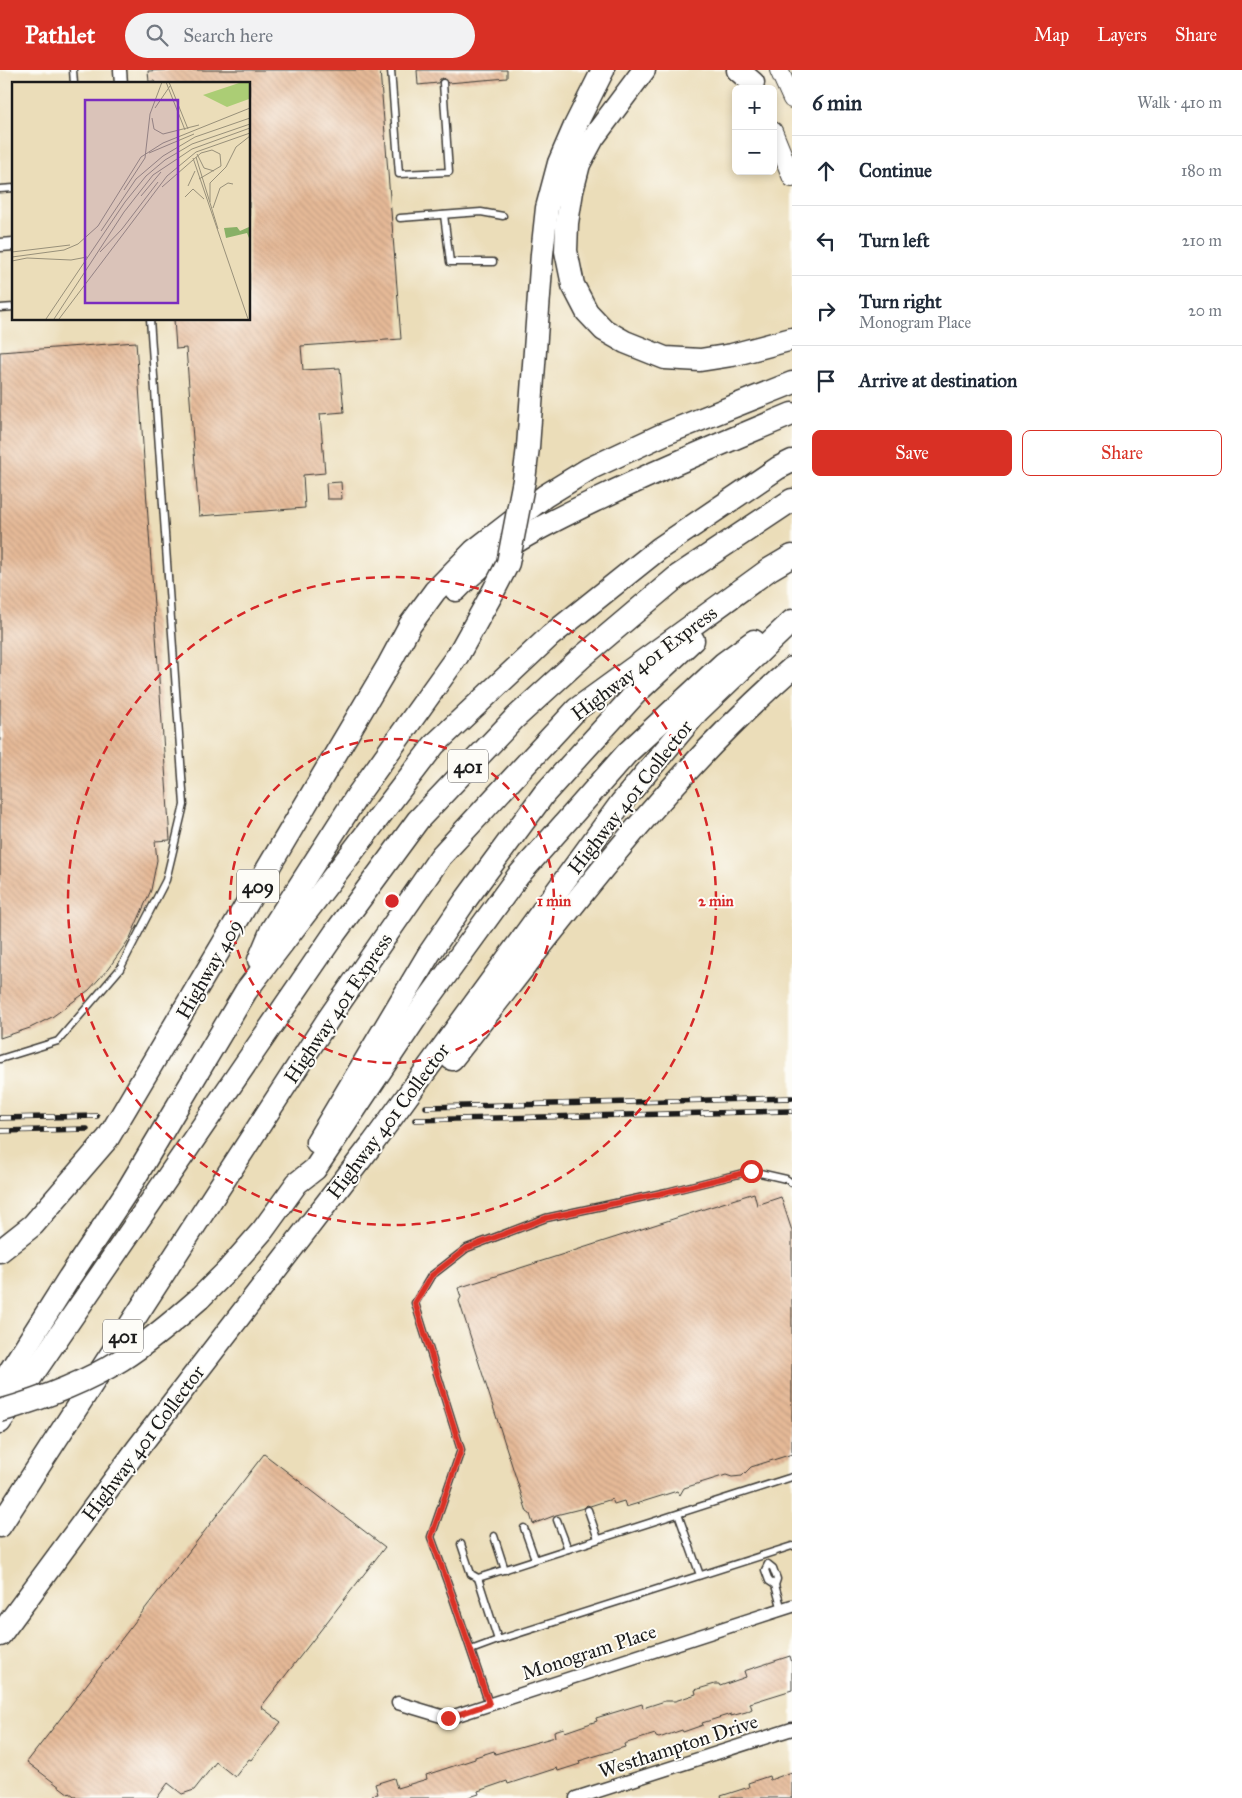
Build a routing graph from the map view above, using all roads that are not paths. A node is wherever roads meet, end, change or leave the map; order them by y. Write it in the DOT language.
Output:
graph roads {
  1 [pos="391,70"];
  2 [pos="603,70"];
  3 [pos="779,70"];
  4 [pos="644,71"];
  5 [pos="443,83"];
  6 [pos="792,99"];
  7 [pos="777,140"];
  8 [pos="792,178"];
  9 [pos="444,215"];
  10 [pos="503,216"];
  11 [pos="400,218"];
  12 [pos="493,262"];
  13 [pos="150,320"];
  14 [pos="792,339"];
  15 [pos="792,382"];
  16 [pos="792,414"];
  17 [pos="792,461"];
  18 [pos="792,500"];
  19 [pos="792,556"];
  20 [pos="770,569"];
  21 [pos="792,613"];
  22 [pos="792,621"];
  23 [pos="388,664"];
  24 [pos="792,668"];
  25 [pos="246,991"];
  26 [pos="0,1059"];
  27 [pos="401,1104"];
  28 [pos="297,1183"];
  29 [pos="792,1183"];
  30 [pos="0,1251"];
  31 [pos="0,1387"];
  32 [pos="0,1411"];
  33 [pos="0,1422"];
  34 [pos="792,1477"];
  35 [pos="588,1510"];
  36 [pos="678,1514"];
  37 [pos="557,1520"];
  38 [pos="0,1526"];
  39 [pos="524,1528"];
  40 [pos="494,1536"];
  41 [pos="598,1539"];
  42 [pos="461,1544"];
  43 [pos="792,1546"];
  44 [pos="568,1549"];
  45 [pos="765,1554"];
  46 [pos="535,1560"];
  47 [pos="505,1570"];
  48 [pos="700,1575"];
  49 [pos="478,1578"];
  50 [pos="787,1608"];
  51 [pos="0,1634"];
  52 [pos="498,1640"];
  53 [pos="471,1650"];
  54 [pos="398,1703"];
  55 [pos="489,1704"];
  56 [pos="792,1729"];
  57 [pos="576,1798"];
  1 -- 5 [label="lane"];
  2 -- 25 [label="highway, bridge"];
  3 -- 6 [label="main road"];
  4 -- 14 [label="highway"];
  7 -- 8 [label="main road"];
  9 -- 10 [label="lane"];
  9 -- 11 [label="lane"];
  9 -- 12 [label="lane"];
  13 -- 26 [label="lane"];
  15 -- 23 [label="highway"];
  16 -- 23 [label="highway"];
  17 -- 25 [label="highway, 401"];
  18 -- 33 [label="highway, Highway 401 Express / 401"];
  19 -- 20 [label="highway, Highway 401 Express / 401"];
  20 -- 28 [label="highway"];
  20 -- 38 [label="highway, Highway 401 Express / 401"];
  21 -- 28 [label="highway"];
  22 -- 27 [label="highway, Highway 401 Collector"];
  23 -- 30 [label="highway, Highway 409 / 409"];
  24 -- 27 [label="highway"];
  25 -- 31 [label="highway, 401"];
  27 -- 51 [label="highway, Highway 401 Collector"];
  28 -- 32 [label="highway, bridge"];
  29 -- 53 [label="lane"];
  34 -- 36 [label="lane"];
  35 -- 41 [label="lane"];
  36 -- 41 [label="lane"];
  36 -- 48 [label="lane"];
  37 -- 44 [label="lane"];
  39 -- 46 [label="lane"];
  40 -- 47 [label="lane"];
  41 -- 44 [label="lane"];
  42 -- 49 [label="lane"];
  43 -- 45 [label="lane"];
  44 -- 46 [label="lane"];
  45 -- 48 [label="lane"];
  45 -- 50 [label="lane"];
  46 -- 47 [label="lane"];
  47 -- 49 [label="lane"];
  48 -- 52 [label="lane"];
  49 -- 52 [label="lane"];
  50 -- 55 [label="street, Monogram Place"];
  52 -- 53 [label="lane"];
  53 -- 55 [label="lane"];
  54 -- 55 [label="street, Monogram Place"];
  56 -- 57 [label="street, Westhampton Drive"];
}
